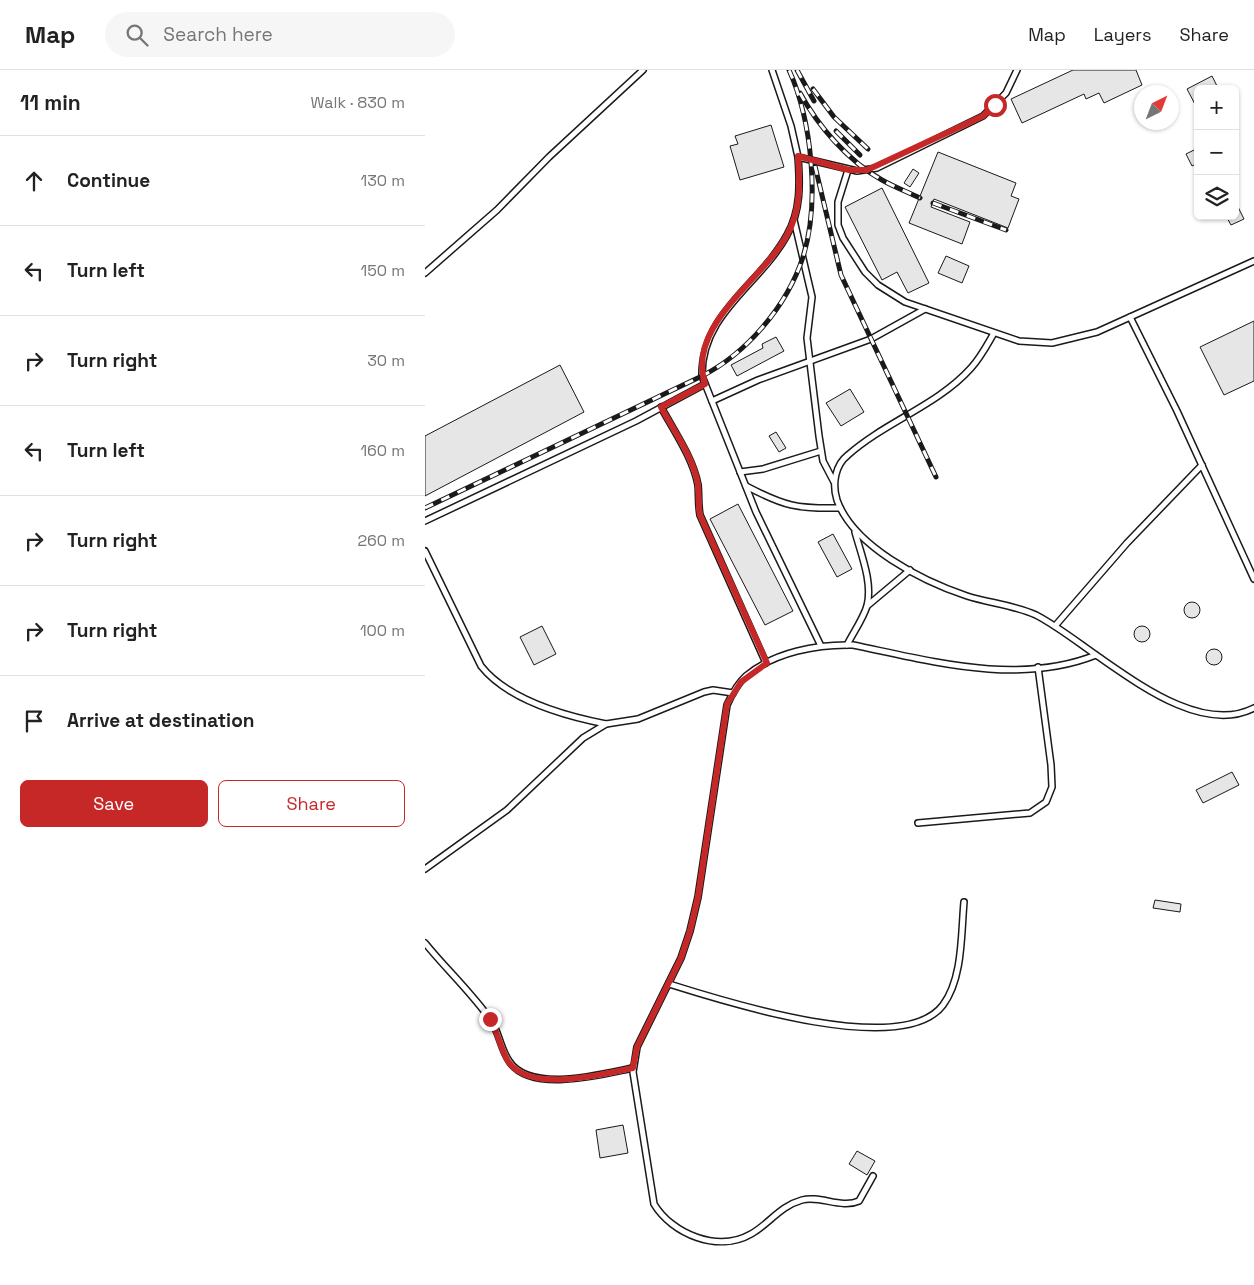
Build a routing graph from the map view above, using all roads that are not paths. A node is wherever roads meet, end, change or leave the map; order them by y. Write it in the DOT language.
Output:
graph roads {
  1 [pos="643,70"];
  2 [pos="772,70"];
  3 [pos="1017,70"];
  4 [pos="798,156"];
  5 [pos="849,170"];
  6 [pos="794,219"];
  7 [pos="1254,261"];
  8 [pos="425,274"];
  9 [pos="925,309"];
  10 [pos="1130,317"];
  11 [pos="994,333"];
  12 [pos="810,361"];
  13 [pos="705,384"];
  14 [pos="712,401"];
  15 [pos="661,407"];
  16 [pos="821,451"];
  17 [pos="1202,465"];
  18 [pos="740,472"];
  19 [pos="834,483"];
  20 [pos="746,486"];
  21 [pos="840,508"];
  22 [pos="425,521"];
  23 [pos="855,531"];
  24 [pos="425,551"];
  25 [pos="911,570"];
  26 [pos="1254,579"];
  27 [pos="867,607"];
  28 [pos="1055,626"];
  29 [pos="847,645"];
  30 [pos="821,646"];
  31 [pos="1096,655"];
  32 [pos="767,663"];
  33 [pos="1038,667"];
  34 [pos="733,692"];
  35 [pos="1254,708"];
  36 [pos="606,724"];
  37 [pos="918,823"];
  38 [pos="425,869"];
  39 [pos="964,902"];
  40 [pos="425,943"];
  41 [pos="669,984"];
  42 [pos="633,1068"];
  43 [pos="873,1176"];
  1 -- 8 [label="lane"];
  2 -- 4 [label="lane"];
  3 -- 5 [label="lane"];
  4 -- 5 [label="lane"];
  4 -- 6 [label="lane"];
  5 -- 9 [label="lane"];
  6 -- 12 [label="lane"];
  6 -- 13 [label="lane"];
  7 -- 10 [label="lane"];
  9 -- 11 [label="lane"];
  9 -- 12 [label="lane"];
  10 -- 11 [label="lane"];
  10 -- 17 [label="lane"];
  11 -- 19 [label="lane"];
  12 -- 14 [label="lane"];
  12 -- 16 [label="lane"];
  13 -- 14 [label="lane"];
  13 -- 15 [label="lane"];
  14 -- 18 [label="lane"];
  15 -- 22 [label="lane"];
  15 -- 32 [label="lane"];
  16 -- 18 [label="lane"];
  16 -- 19 [label="lane"];
  17 -- 26 [label="lane"];
  17 -- 28 [label="lane"];
  18 -- 20 [label="lane"];
  19 -- 21 [label="lane"];
  20 -- 21 [label="lane"];
  20 -- 30 [label="lane"];
  21 -- 23 [label="lane"];
  23 -- 25 [label="lane"];
  23 -- 27 [label="lane"];
  24 -- 36 [label="lane"];
  25 -- 27 [label="lane"];
  25 -- 28 [label="lane"];
  27 -- 29 [label="lane"];
  28 -- 31 [label="lane"];
  29 -- 30 [label="lane"];
  29 -- 33 [label="lane"];
  30 -- 32 [label="lane"];
  31 -- 33 [label="lane"];
  31 -- 35 [label="lane"];
  32 -- 34 [label="lane"];
  33 -- 37 [label="lane"];
  34 -- 36 [label="lane"];
  34 -- 41 [label="lane"];
  36 -- 38 [label="lane"];
  39 -- 41 [label="lane"];
  40 -- 42 [label="lane"];
  41 -- 42 [label="lane"];
  42 -- 43 [label="lane"];
}
